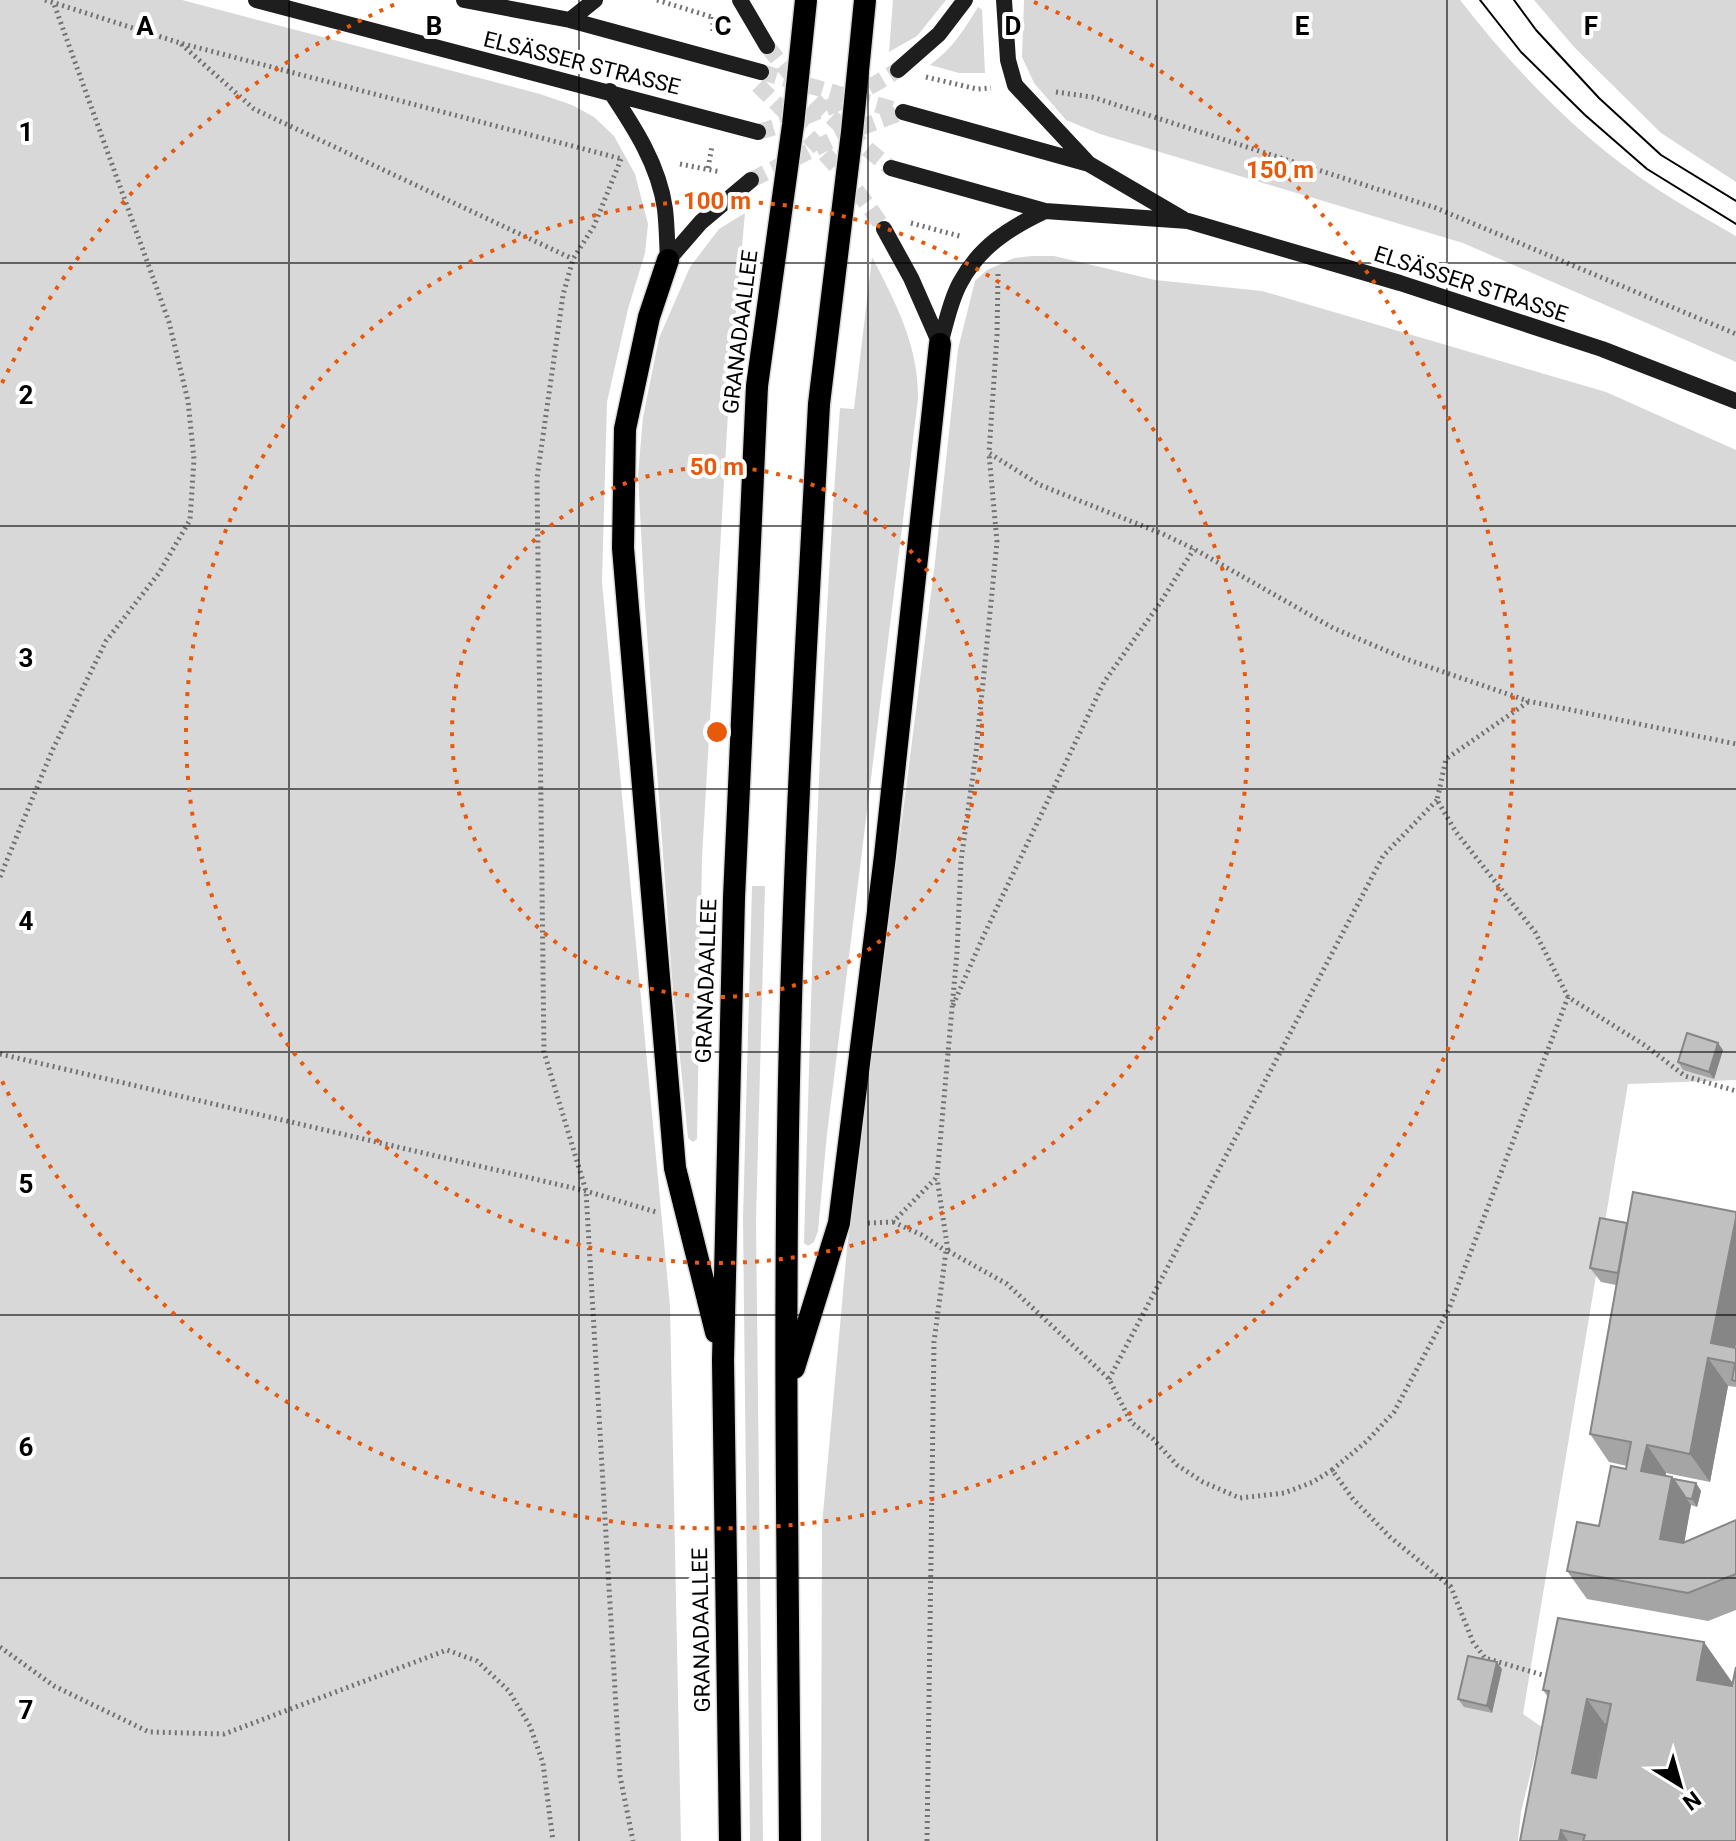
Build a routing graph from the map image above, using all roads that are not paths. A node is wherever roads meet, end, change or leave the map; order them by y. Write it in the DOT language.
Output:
graph roads {
  1 [pos="256,0"];
  2 [pos="464,0"];
  3 [pos="595,0"];
  4 [pos="740,0"];
  5 [pos="806,0"];
  6 [pos="865,0"];
  7 [pos="965,0"];
  8 [pos="1004,0"];
  9 [pos="570,20"];
  10 [pos="767,46"];
  11 [pos="898,70"];
  12 [pos="759,78"];
  13 [pos="610,91"];
  14 [pos="903,112"];
  15 [pos="758,132"];
  16 [pos="1089,164"];
  17 [pos="891,168"];
  18 [pos="751,180"];
  19 [pos="1045,211"];
  20 [pos="1188,221"];
  21 [pos="884,229"];
  22 [pos="668,260"];
  23 [pos="940,344"];
  24 [pos="1736,401"];
  25 [pos="723,1360"];
  26 [pos="787,1393"];
  27 [pos="730,1841"];
  28 [pos="790,1841"];
  1 -- 13 [label="main road, ELSÄSSER STRASSE"];
  2 -- 9 [label="main road, ELSÄSSER STRASSE"];
  3 -- 9 [label="main road"];
  4 -- 10 [label="main road"];
  5 -- 25 [label="highway, GRANADAALLEE, bridge"];
  6 -- 26 [label="highway, bridge"];
  7 -- 11 [label="main road"];
  8 -- 16 [label="main road"];
  9 -- 12 [label="main road, ELSÄSSER STRASSE"];
  13 -- 15 [label="main road, ELSÄSSER STRASSE"];
  13 -- 22 [label="main road"];
  14 -- 16 [label="main road, ELSÄSSER STRASSE"];
  16 -- 20 [label="main road, ELSÄSSER STRASSE"];
  17 -- 19 [label="main road, ELSÄSSER STRASSE"];
  18 -- 22 [label="main road"];
  19 -- 20 [label="main road, ELSÄSSER STRASSE"];
  19 -- 23 [label="main road"];
  20 -- 24 [label="main road, ELSÄSSER STRASSE"];
  21 -- 23 [label="main road"];
  22 -- 25 [label="highway"];
  23 -- 26 [label="highway"];
  25 -- 27 [label="highway, GRANADAALLEE"];
  26 -- 28 [label="highway"];
}
